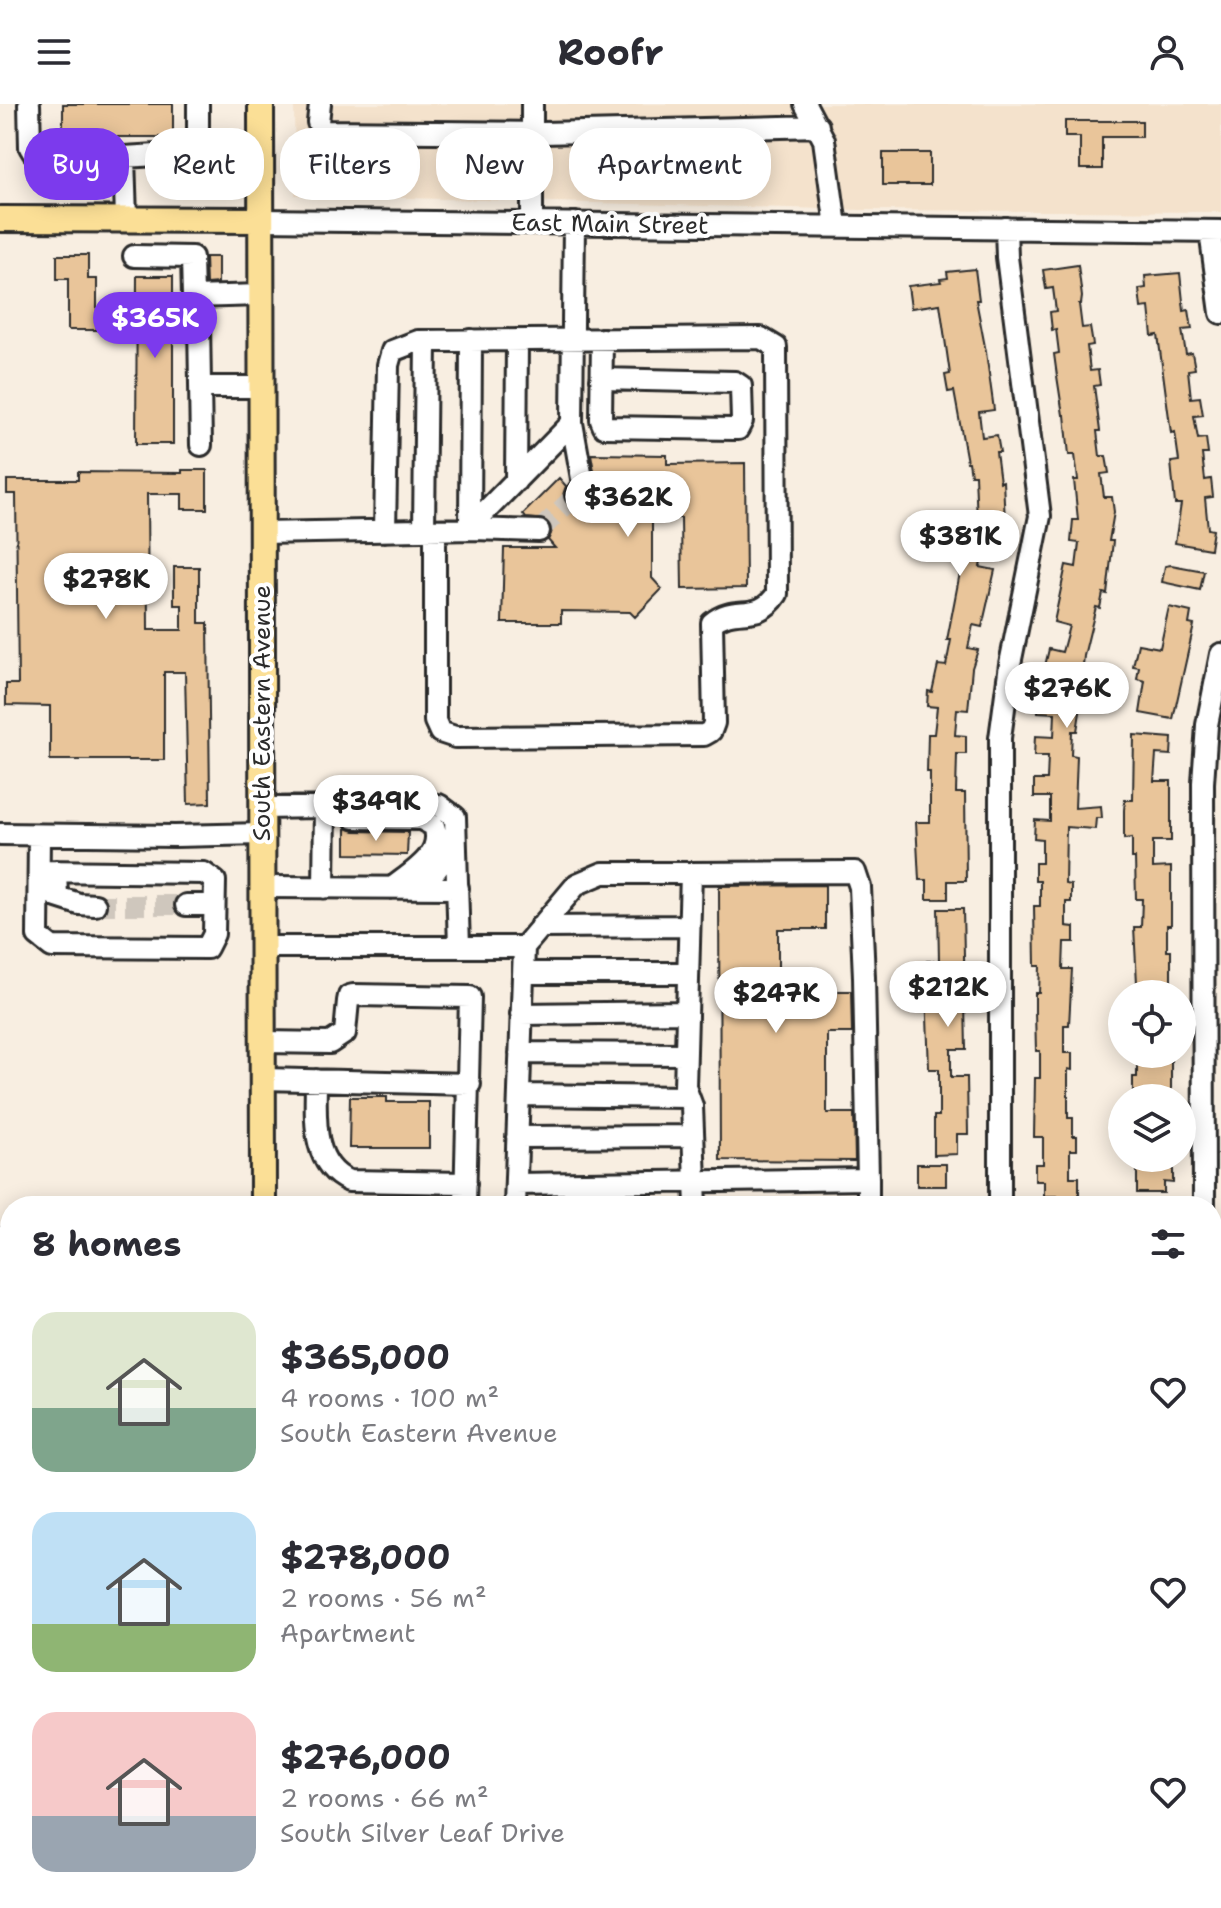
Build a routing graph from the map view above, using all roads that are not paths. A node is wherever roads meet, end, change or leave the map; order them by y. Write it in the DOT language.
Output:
graph roads {
  1 [pos="29,104"];
  2 [pos="198,104"];
  3 [pos="261,104"];
  4 [pos="320,104"];
  5 [pos="532,104"];
  6 [pos="805,104"];
  7 [pos="818,126"];
  8 [pos="30,128"];
  9 [pos="532,128"];
  10 [pos="436,132"];
  11 [pos="553,132"];
  12 [pos="129,157"];
  13 [pos="125,200"];
  14 [pos="532,200"];
  15 [pos="126,218"];
  16 [pos="0,219"];
  17 [pos="165,219"];
  18 [pos="261,220"];
  19 [pos="532,223"];
  20 [pos="574,223"];
  21 [pos="836,226"];
  22 [pos="1006,228"];
  23 [pos="1215,231"];
  24 [pos="134,256"];
  25 [pos="165,256"];
  26 [pos="261,295"];
  27 [pos="193,297"];
  28 [pos="1221,313"];
  29 [pos="574,339"];
  30 [pos="602,339"];
  31 [pos="471,340"];
  32 [pos="517,340"];
  33 [pos="426,341"];
  34 [pos="601,379"];
  35 [pos="200,387"];
  36 [pos="262,387"];
  37 [pos="572,423"];
  38 [pos="776,428"];
  39 [pos="738,429"];
  40 [pos="201,445"];
  41 [pos="516,481"];
  42 [pos="576,495"];
  43 [pos="472,529"];
  44 [pos="430,530"];
  45 [pos="385,531"];
  46 [pos="539,531"];
  47 [pos="262,533"];
  48 [pos="1221,654"];
  49 [pos="325,806"];
  50 [pos="262,808"];
  51 [pos="0,834"];
  52 [pos="262,834"];
  53 [pos="39,835"];
  54 [pos="175,836"];
  55 [pos="47,871"];
  56 [pos="175,873"];
  57 [pos="691,873"];
  58 [pos="263,887"];
  59 [pos="324,888"];
  60 [pos="392,888"];
  61 [pos="458,888"];
  62 [pos="95,905"];
  63 [pos="186,905"];
  64 [pos="214,905"];
  65 [pos="689,926"];
  66 [pos="540,927"];
  67 [pos="263,947"];
  68 [pos="459,947"];
  69 [pos="524,947"];
  70 [pos="523,973"];
  71 [pos="688,973"];
  72 [pos="687,1012"];
  73 [pos="521,1014"];
  74 [pos="263,1042"];
  75 [pos="520,1053"];
  76 [pos="686,1054"];
  77 [pos="263,1079"];
  78 [pos="316,1080"];
  79 [pos="470,1084"];
  80 [pos="519,1095"];
  81 [pos="688,1097"];
  82 [pos="693,1136"];
  83 [pos="517,1137"];
  84 [pos="868,1179"];
  85 [pos="696,1180"];
  86 [pos="466,1183"];
  87 [pos="516,1184"];
  88 [pos="263,1196"];
  89 [pos="465,1196"];
  90 [pos="515,1196"];
  91 [pos="696,1196"];
  92 [pos="868,1196"];
  93 [pos="1000,1196"];
  94 [pos="1204,1196"];
  1 -- 8 [label="street"];
  2 -- 12 [label="street"];
  3 -- 18 [label="main road, South Eastern Avenue"];
  4 -- 10 [label="street"];
  5 -- 9 [label="street"];
  6 -- 7 [label="street"];
  7 -- 11 [label="street"];
  7 -- 21 [label="street"];
  13 -- 15 [label="street"];
  14 -- 19 [label="street"];
  15 -- 16 [label="main road, East Main Street"];
  15 -- 17 [label="main road, East Main Street"];
  17 -- 18 [label="main road, East Main Street"];
  17 -- 25 [label="street"];
  18 -- 19 [label="street, East Main Street"];
  18 -- 26 [label="main road, South Eastern Avenue"];
  19 -- 20 [label="street, East Main Street"];
  20 -- 21 [label="street, East Main Street"];
  20 -- 29 [label="street"];
  21 -- 22 [label="street, East Main Street"];
  22 -- 23 [label="street, East Main Street"];
  22 -- 93 [label="street"];
  23 -- 28 [label="street"];
  24 -- 25 [label="street"];
  25 -- 27 [label="street"];
  26 -- 27 [label="street"];
  26 -- 36 [label="main road, South Eastern Avenue"];
  27 -- 35 [label="street"];
  29 -- 30 [label="street"];
  29 -- 32 [label="street"];
  29 -- 37 [label="street"];
  30 -- 34 [label="street"];
  30 -- 38 [label="street"];
  31 -- 32 [label="street"];
  31 -- 33 [label="street"];
  31 -- 43 [label="street"];
  32 -- 41 [label="street"];
  33 -- 44 [label="street"];
  33 -- 45 [label="street"];
  34 -- 39 [label="street"];
  34 -- 39 [label="street"];
  35 -- 36 [label="street"];
  35 -- 40 [label="street"];
  36 -- 47 [label="main road, South Eastern Avenue"];
  37 -- 41 [label="street"];
  37 -- 42 [label="street"];
  38 -- 39 [label="street"];
  38 -- 44 [label="street"];
  41 -- 43 [label="street"];
  43 -- 44 [label="street"];
  43 -- 46 [label="street"];
  44 -- 45 [label="street"];
  45 -- 47 [label="street"];
  47 -- 50 [label="main road, South Eastern Avenue"];
  48 -- 94 [label="street"];
  49 -- 50 [label="street"];
  49 -- 59 [label="street"];
  49 -- 60 [label="street"];
  49 -- 61 [label="street"];
  50 -- 52 [label="main road, South Eastern Avenue"];
  51 -- 53 [label="street"];
  52 -- 54 [label="street"];
  52 -- 58 [label="main road, South Eastern Avenue"];
  53 -- 54 [label="street"];
  53 -- 55 [label="street"];
  54 -- 56 [label="street"];
  55 -- 56 [label="street"];
  55 -- 62 [label="street"];
  55 -- 64 [label="street"];
  56 -- 64 [label="street"];
  57 -- 65 [label="street"];
  57 -- 66 [label="street"];
  57 -- 84 [label="street"];
  58 -- 59 [label="street"];
  58 -- 67 [label="main road, South Eastern Avenue"];
  59 -- 60 [label="street"];
  60 -- 61 [label="street"];
  61 -- 68 [label="street"];
  63 -- 64 [label="street"];
  65 -- 66 [label="street"];
  65 -- 71 [label="street"];
  66 -- 69 [label="street"];
  67 -- 68 [label="street"];
  67 -- 74 [label="main road, South Eastern Avenue"];
  68 -- 69 [label="street"];
  69 -- 70 [label="street"];
  70 -- 71 [label="street"];
  70 -- 73 [label="street"];
  71 -- 72 [label="street"];
  72 -- 73 [label="street"];
  72 -- 76 [label="street"];
  73 -- 75 [label="street"];
  74 -- 77 [label="main road, South Eastern Avenue"];
  74 -- 79 [label="street"];
  75 -- 76 [label="street"];
  75 -- 80 [label="street"];
  76 -- 81 [label="street"];
  77 -- 78 [label="street"];
  77 -- 88 [label="main road, South Eastern Avenue"];
  78 -- 79 [label="street"];
  78 -- 86 [label="street"];
  79 -- 86 [label="street"];
  80 -- 81 [label="street"];
  80 -- 83 [label="street"];
  81 -- 82 [label="street"];
  82 -- 83 [label="street"];
  82 -- 85 [label="street"];
  83 -- 87 [label="street"];
  84 -- 85 [label="street"];
  84 -- 92 [label="street"];
  85 -- 87 [label="street"];
  85 -- 91 [label="street"];
  86 -- 89 [label="street"];
  87 -- 90 [label="street"];
}
